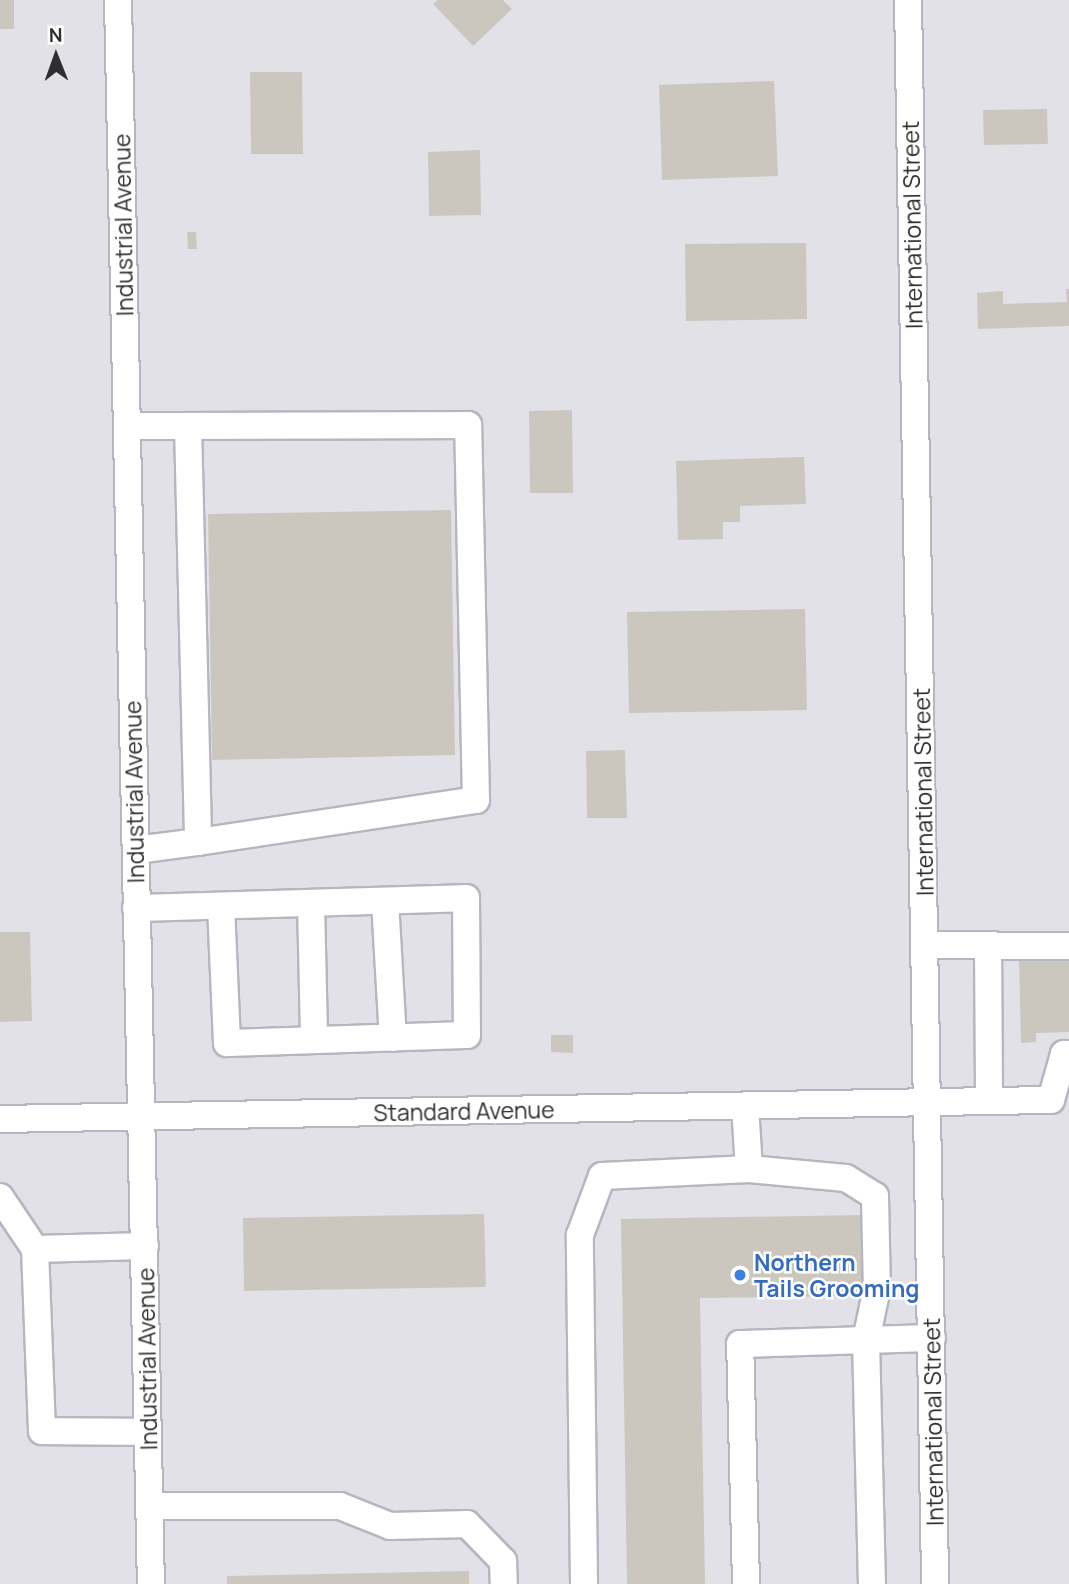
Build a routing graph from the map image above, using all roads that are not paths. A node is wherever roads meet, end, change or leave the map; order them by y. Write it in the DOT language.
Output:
graph roads {
  1 [pos="118,0"];
  2 [pos="908,0"];
  3 [pos="127,426"];
  4 [pos="188,426"];
  5 [pos="198,842"];
  6 [pos="136,850"];
  7 [pos="385,901"];
  8 [pos="311,903"];
  9 [pos="221,906"];
  10 [pos="136,908"];
  11 [pos="925,945"];
  12 [pos="988,946"];
  13 [pos="1069,946"];
  14 [pos="393,1038"];
  15 [pos="314,1040"];
  16 [pos="1069,1054"];
  17 [pos="1060,1100"];
  18 [pos="989,1101"];
  19 [pos="928,1102"];
  20 [pos="745,1105"];
  21 [pos="141,1117"];
  22 [pos="0,1119"];
  23 [pos="749,1169"];
  24 [pos="0,1197"];
  25 [pos="145,1246"];
  26 [pos="35,1249"];
  27 [pos="932,1338"];
  28 [pos="866,1340"];
  29 [pos="148,1432"];
  30 [pos="150,1506"];
  31 [pos="151,1584"];
  32 [pos="504,1584"];
  33 [pos="583,1584"];
  34 [pos="746,1584"];
  35 [pos="872,1584"];
  36 [pos="935,1584"];
  1 -- 3 [label="street, Industrial Avenue"];
  2 -- 11 [label="street, International Street"];
  3 -- 4 [label="street"];
  3 -- 6 [label="street, Industrial Avenue"];
  4 -- 5 [label="street"];
  4 -- 5 [label="street"];
  5 -- 6 [label="street"];
  6 -- 10 [label="street, Industrial Avenue"];
  7 -- 8 [label="street"];
  7 -- 14 [label="street"];
  7 -- 14 [label="street"];
  8 -- 9 [label="street"];
  8 -- 15 [label="street"];
  9 -- 10 [label="street"];
  9 -- 15 [label="street"];
  10 -- 21 [label="street, Industrial Avenue"];
  11 -- 12 [label="street"];
  11 -- 19 [label="street, International Street"];
  12 -- 13 [label="street"];
  12 -- 18 [label="street"];
  14 -- 15 [label="street"];
  16 -- 17 [label="street"];
  17 -- 18 [label="street, Standard Avenue"];
  18 -- 19 [label="street, Standard Avenue"];
  19 -- 20 [label="street, Standard Avenue"];
  19 -- 27 [label="street, International Street"];
  20 -- 21 [label="street, Standard Avenue"];
  20 -- 23 [label="street"];
  21 -- 22 [label="street, Standard Avenue"];
  21 -- 25 [label="street, Industrial Avenue"];
  23 -- 28 [label="street"];
  23 -- 33 [label="street"];
  24 -- 26 [label="street"];
  25 -- 26 [label="street"];
  25 -- 29 [label="street, Industrial Avenue"];
  26 -- 29 [label="street"];
  27 -- 28 [label="street"];
  27 -- 36 [label="street, International Street"];
  28 -- 34 [label="street"];
  28 -- 35 [label="street"];
  29 -- 30 [label="street, Industrial Avenue"];
  30 -- 31 [label="street, Industrial Avenue"];
  30 -- 32 [label="street"];
}
